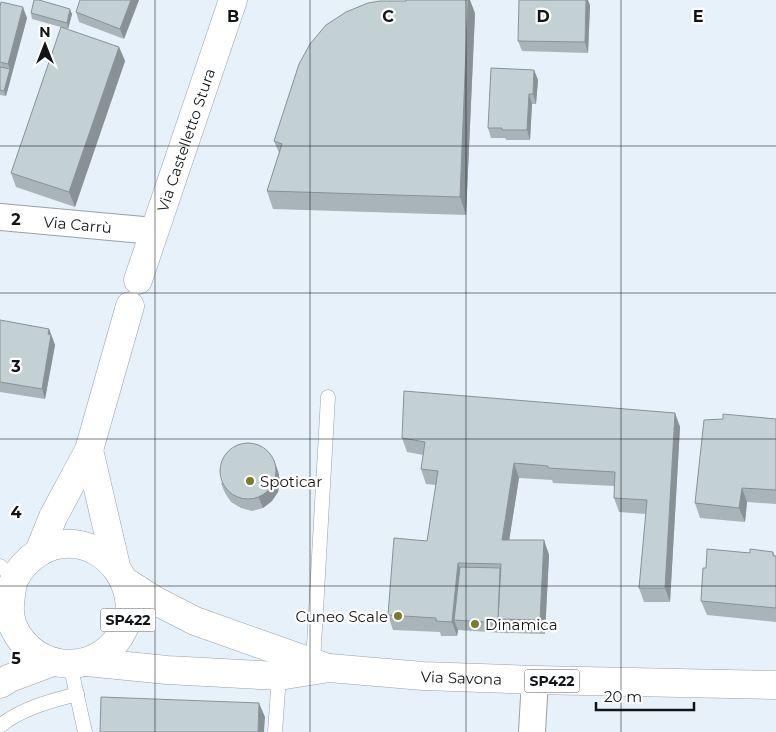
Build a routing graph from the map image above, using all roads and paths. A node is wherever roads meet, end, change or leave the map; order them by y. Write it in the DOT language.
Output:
graph roads {
  1 [pos="233,0"];
  2 [pos="0,217"];
  3 [pos="154,231"];
  4 [pos="138,280"];
  5 [pos="130,306"];
  6 [pos="328,397"];
  7 [pos="89,450"];
  8 [pos="39,552"];
  9 [pos="121,574"];
  10 [pos="7,583"];
  11 [pos="70,662"];
  12 [pos="321,665"];
  13 [pos="279,676"];
  14 [pos="535,680"];
  15 [pos="0,684"];
  16 [pos="776,685"];
  17 [pos="77,694"];
  18 [pos="0,726"];
  19 [pos="85,732"];
  20 [pos="275,732"];
  21 [pos="532,732"];
  1 -- 3 [label="main road, Via Castelletto Stura"];
  2 -- 3 [label="street, Via Carrù"];
  3 -- 4 [label="main road, Via Castelletto Stura"];
  5 -- 7 [label="main road"];
  6 -- 12 [label="lane"];
  7 -- 8 [label="main road"];
  7 -- 9 [label="main road"];
  8 -- 9 [label="main road, SP422"];
  8 -- 10 [label="main road, SP422"];
  9 -- 11 [label="main road, SP422"];
  9 -- 12 [label="main road, Via Savona / SP422"];
  10 -- 11 [label="main road, SP422"];
  11 -- 13 [label="main road, Via Savona / SP422"];
  11 -- 15 [label="main road, Via Savona / SP422"];
  11 -- 17 [label="lane"];
  12 -- 13 [label="main road, Via Savona / SP422"];
  12 -- 14 [label="main road, Via Savona / SP422"];
  13 -- 20 [label="lane"];
  14 -- 16 [label="main road, Via Savona / SP422"];
  14 -- 21 [label="street"];
  17 -- 18 [label="lane"];
  17 -- 19 [label="lane"];
}
